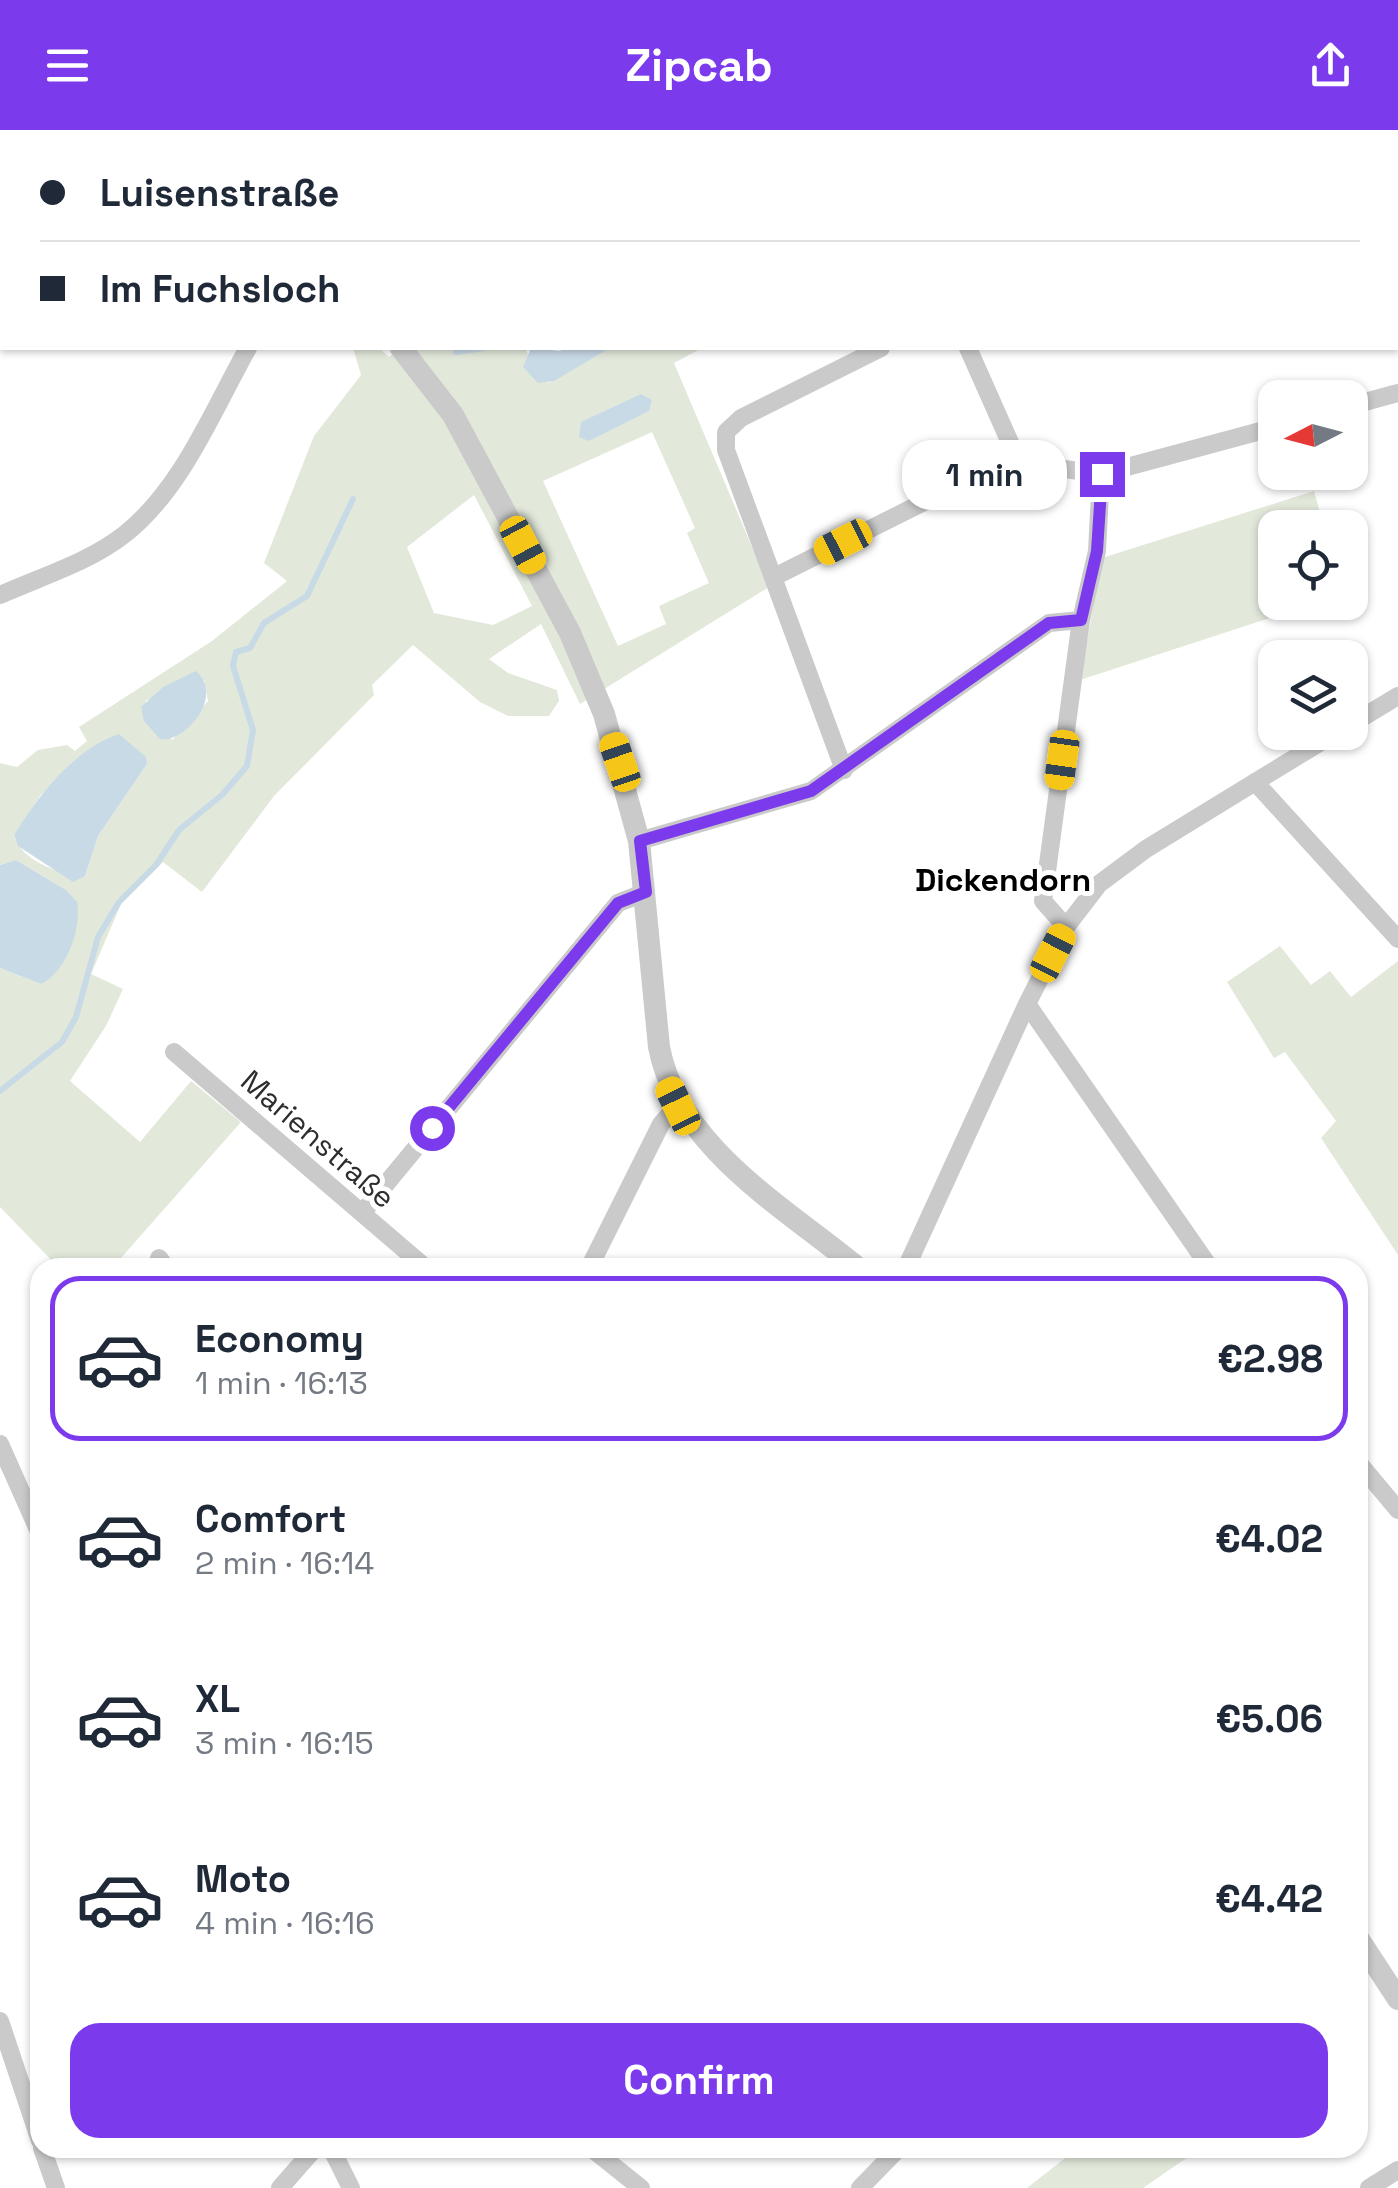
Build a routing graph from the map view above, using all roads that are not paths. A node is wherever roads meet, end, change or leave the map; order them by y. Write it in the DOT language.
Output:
graph roads {
  1 [pos="247,350"];
  2 [pos="402,350"];
  3 [pos="878,350"];
  4 [pos="969,350"];
  5 [pos="1398,393"];
  6 [pos="1368,401"];
  7 [pos="1258,431"];
  8 [pos="1016,456"];
  9 [pos="1102,474"];
  10 [pos="774,577"];
  11 [pos="0,596"];
  12 [pos="1081,620"];
  13 [pos="1398,696"];
  14 [pos="1368,714"];
  15 [pos="1307,750"];
  16 [pos="844,770"];
  17 [pos="1255,782"];
  18 [pos="640,841"];
  19 [pos="646,892"];
  20 [pos="1066,927"];
  21 [pos="1398,939"];
  22 [pos="1027,1004"];
  23 [pos="174,1052"];
  24 [pos="678,1106"];
  25 [pos="362,1213"];
  26 [pos="414,1258"];
  27 [pos="593,1258"];
  28 [pos="846,1258"];
  29 [pos="911,1258"];
  30 [pos="1203,1258"];
  31 [pos="0,1444"];
  32 [pos="1368,1474"];
  33 [pos="1398,1510"];
  34 [pos="30,1512"];
  35 [pos="1368,1953"];
  36 [pos="1398,1999"];
  37 [pos="0,2022"];
  38 [pos="30,2111"];
  39 [pos="46,2158"];
  40 [pos="306,2158"];
  41 [pos="336,2158"];
  42 [pos="603,2158"];
  43 [pos="889,2158"];
  44 [pos="1395,2177"];
  45 [pos="56,2188"];
  46 [pos="280,2188"];
  47 [pos="351,2188"];
  48 [pos="641,2188"];
  49 [pos="860,2188"];
  50 [pos="1370,2188"];
  1 -- 11 [label="street"];
  2 -- 18 [label="street"];
  3 -- 10 [label="street"];
  4 -- 8 [label="street"];
  5 -- 6 [label="street"];
  7 -- 9 [label="street"];
  8 -- 9 [label="street"];
  8 -- 10 [label="street"];
  9 -- 12 [label="street"];
  10 -- 16 [label="street"];
  12 -- 16 [label="street"];
  12 -- 20 [label="street"];
  13 -- 14 [label="street"];
  15 -- 17 [label="street"];
  16 -- 18 [label="street"];
  17 -- 20 [label="street"];
  17 -- 21 [label="street"];
  18 -- 19 [label="street"];
  19 -- 24 [label="street"];
  19 -- 25 [label="street"];
  20 -- 22 [label="street"];
  22 -- 29 [label="street"];
  22 -- 30 [label="street"];
  23 -- 25 [label="street, Marienstraße"];
  24 -- 27 [label="street"];
  24 -- 28 [label="street"];
  25 -- 26 [label="street, Marienstraße"];
  31 -- 34 [label="street"];
  32 -- 33 [label="street"];
  35 -- 36 [label="street"];
  37 -- 38 [label="street"];
  39 -- 45 [label="street"];
  40 -- 46 [label="street"];
  41 -- 47 [label="street"];
  42 -- 48 [label="street"];
  43 -- 49 [label="street"];
  44 -- 50 [label="street"];
}
